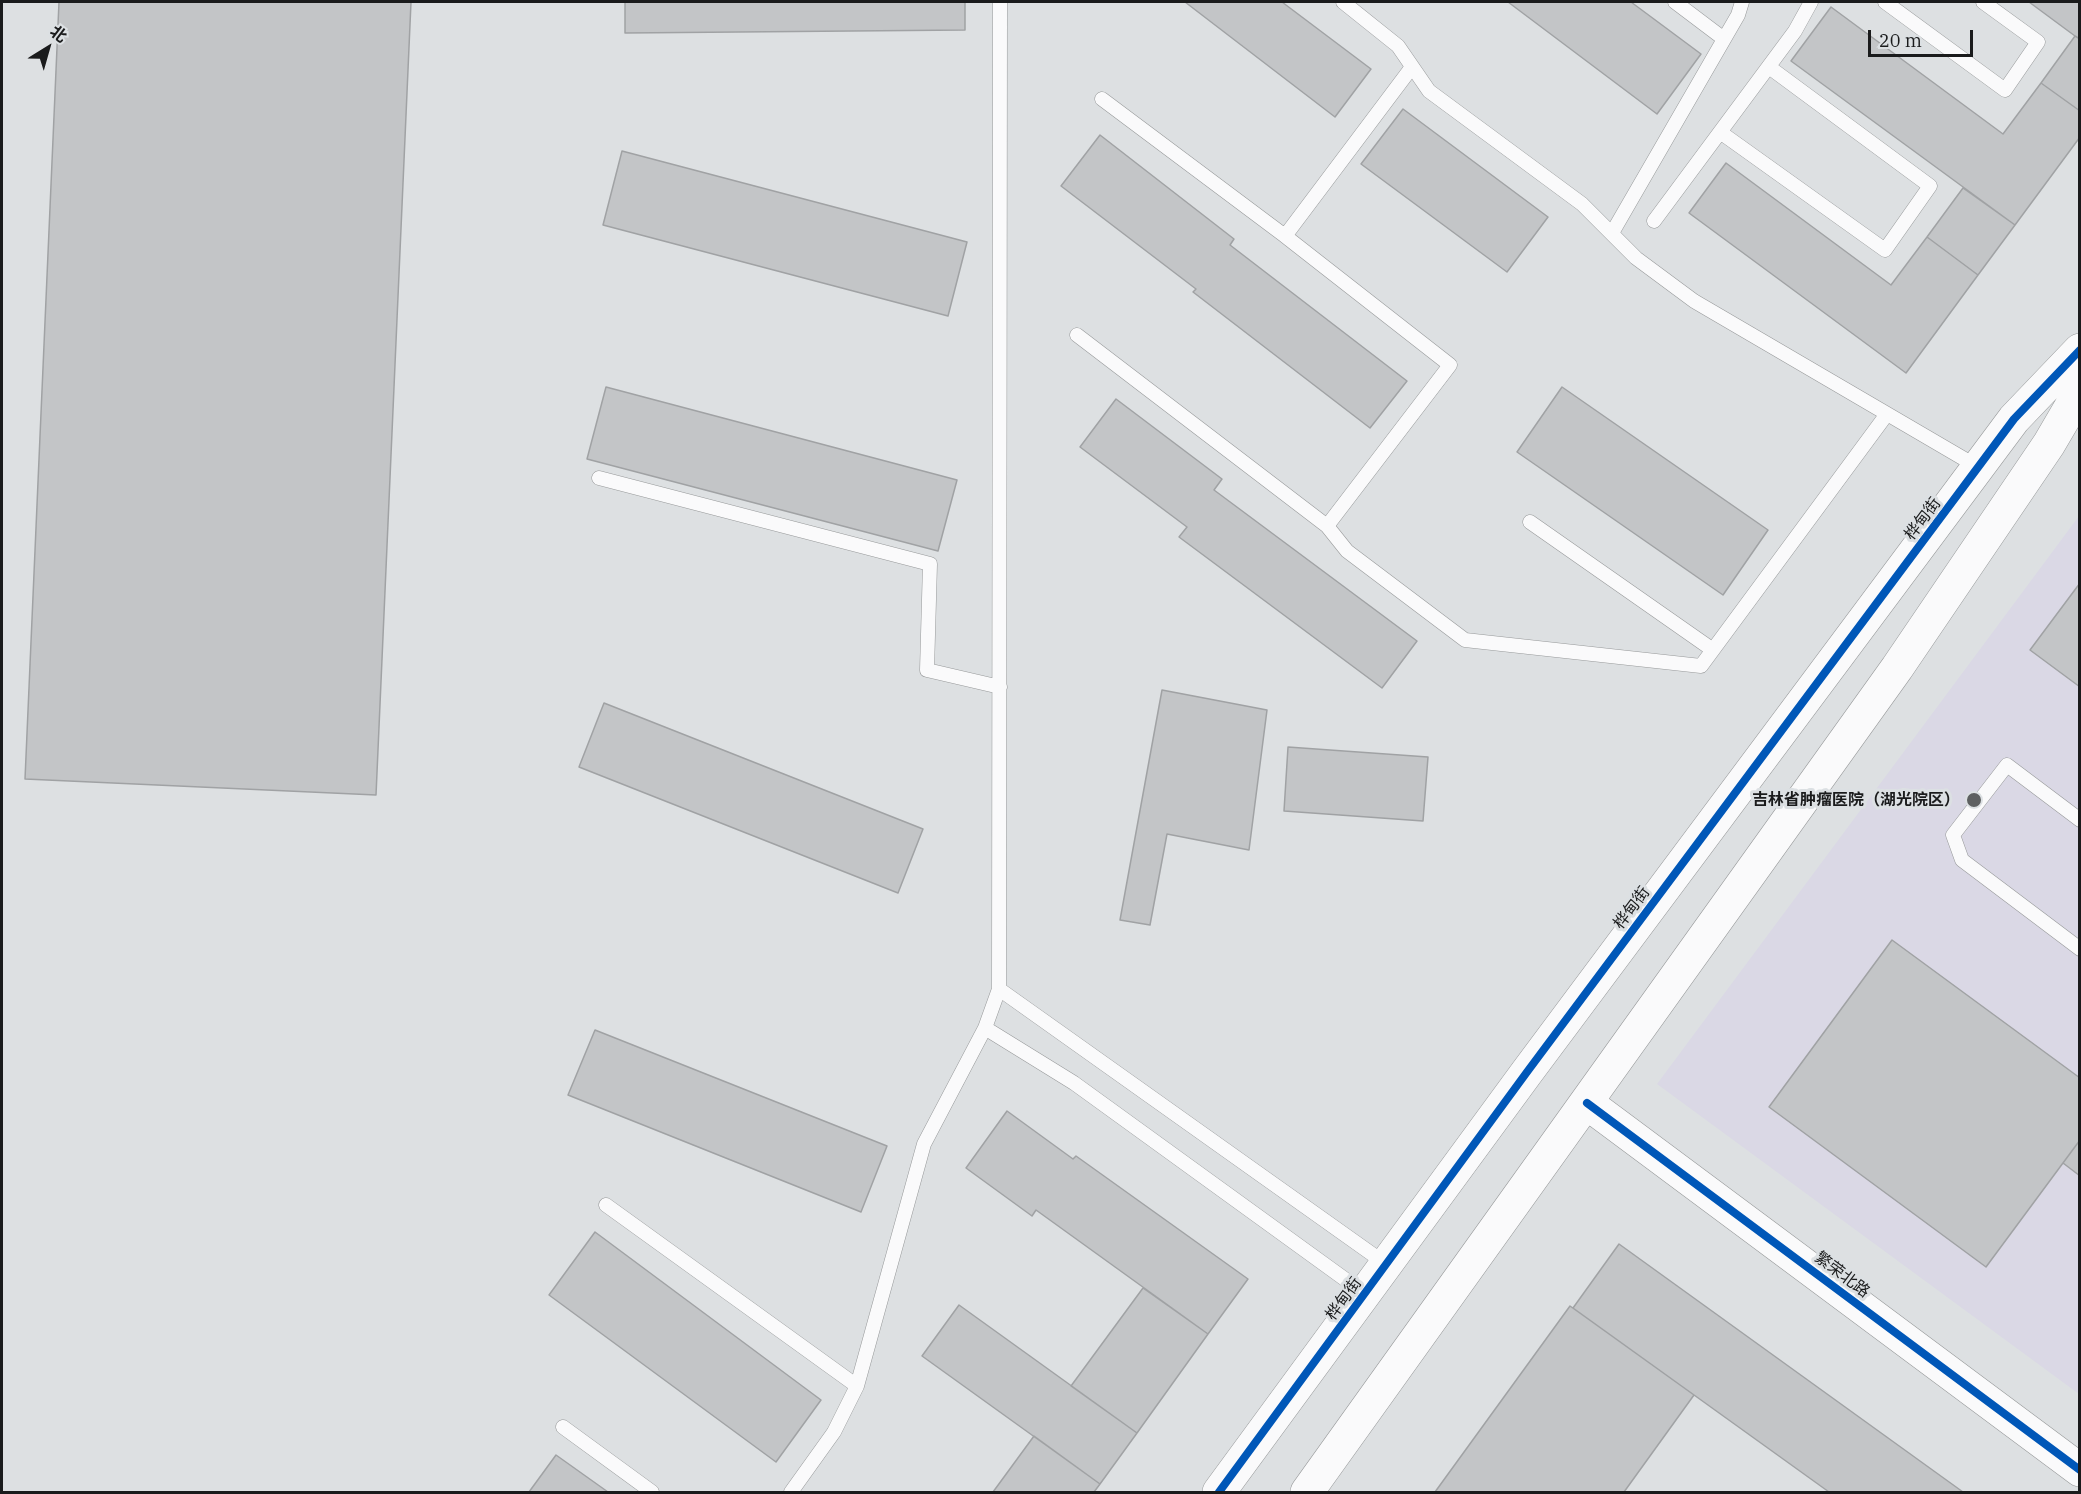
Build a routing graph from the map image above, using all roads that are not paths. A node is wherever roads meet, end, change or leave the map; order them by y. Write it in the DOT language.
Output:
graph roads {
  1 [pos="1000,2"];
  2 [pos="1675,2"];
  3 [pos="1742,2"];
  4 [pos="1810,2"];
  5 [pos="1885,2"];
  6 [pos="1983,2"];
  7 [pos="1352,4"];
  8 [pos="1724,39"];
  9 [pos="1412,67"];
  10 [pos="1769,67"];
  11 [pos="1102,99"];
  12 [pos="1720,132"];
  13 [pos="1653,221"];
  14 [pos="1612,233"];
  15 [pos="1285,236"];
  16 [pos="1077,334"];
  17 [pos="2079,350"];
  18 [pos="2079,391"];
  19 [pos="1887,414"];
  20 [pos="1978,467"];
  21 [pos="599,478"];
  22 [pos="1530,522"];
  23 [pos="1327,526"];
  24 [pos="1713,650"];
  25 [pos="1000,687"];
  26 [pos="2079,820"];
  27 [pos="2079,949"];
  28 [pos="999,989"];
  29 [pos="985,1028"];
  30 [pos="1587,1102"];
  31 [pos="606,1205"];
  32 [pos="1386,1264"];
  33 [pos="1364,1294"];
  34 [pos="857,1386"];
  35 [pos="563,1427"];
  36 [pos="2079,1470"];
  37 [pos="652,1492"];
  38 [pos="791,1492"];
  39 [pos="1219,1492"];
  40 [pos="1307,1492"];
  1 -- 25 [label="lane"];
  2 -- 8 [label="lane"];
  3 -- 8 [label="lane"];
  4 -- 10 [label="lane"];
  5 -- 6 [label="lane"];
  7 -- 9 [label="lane"];
  8 -- 14 [label="lane"];
  9 -- 14 [label="lane"];
  9 -- 15 [label="lane"];
  10 -- 12 [label="lane"];
  10 -- 12 [label="lane"];
  11 -- 15 [label="lane"];
  12 -- 13 [label="lane"];
  14 -- 19 [label="lane"];
  15 -- 23 [label="lane"];
  16 -- 23 [label="lane"];
  17 -- 20 [label="street, 桦甸街"];
  18 -- 30 [label="street"];
  19 -- 20 [label="lane"];
  19 -- 24 [label="lane"];
  20 -- 32 [label="street, 桦甸街"];
  21 -- 25 [label="lane"];
  22 -- 24 [label="lane"];
  23 -- 24 [label="lane"];
  25 -- 28 [label="lane"];
  26 -- 27 [label="lane"];
  28 -- 29 [label="lane"];
  28 -- 32 [label="lane"];
  29 -- 33 [label="lane"];
  29 -- 34 [label="lane"];
  30 -- 36 [label="street, 繁荣北路"];
  30 -- 40 [label="street"];
  31 -- 34 [label="lane"];
  32 -- 33 [label="street, 桦甸街"];
  33 -- 39 [label="street, 桦甸街"];
  34 -- 38 [label="lane"];
  35 -- 37 [label="lane"];
}
